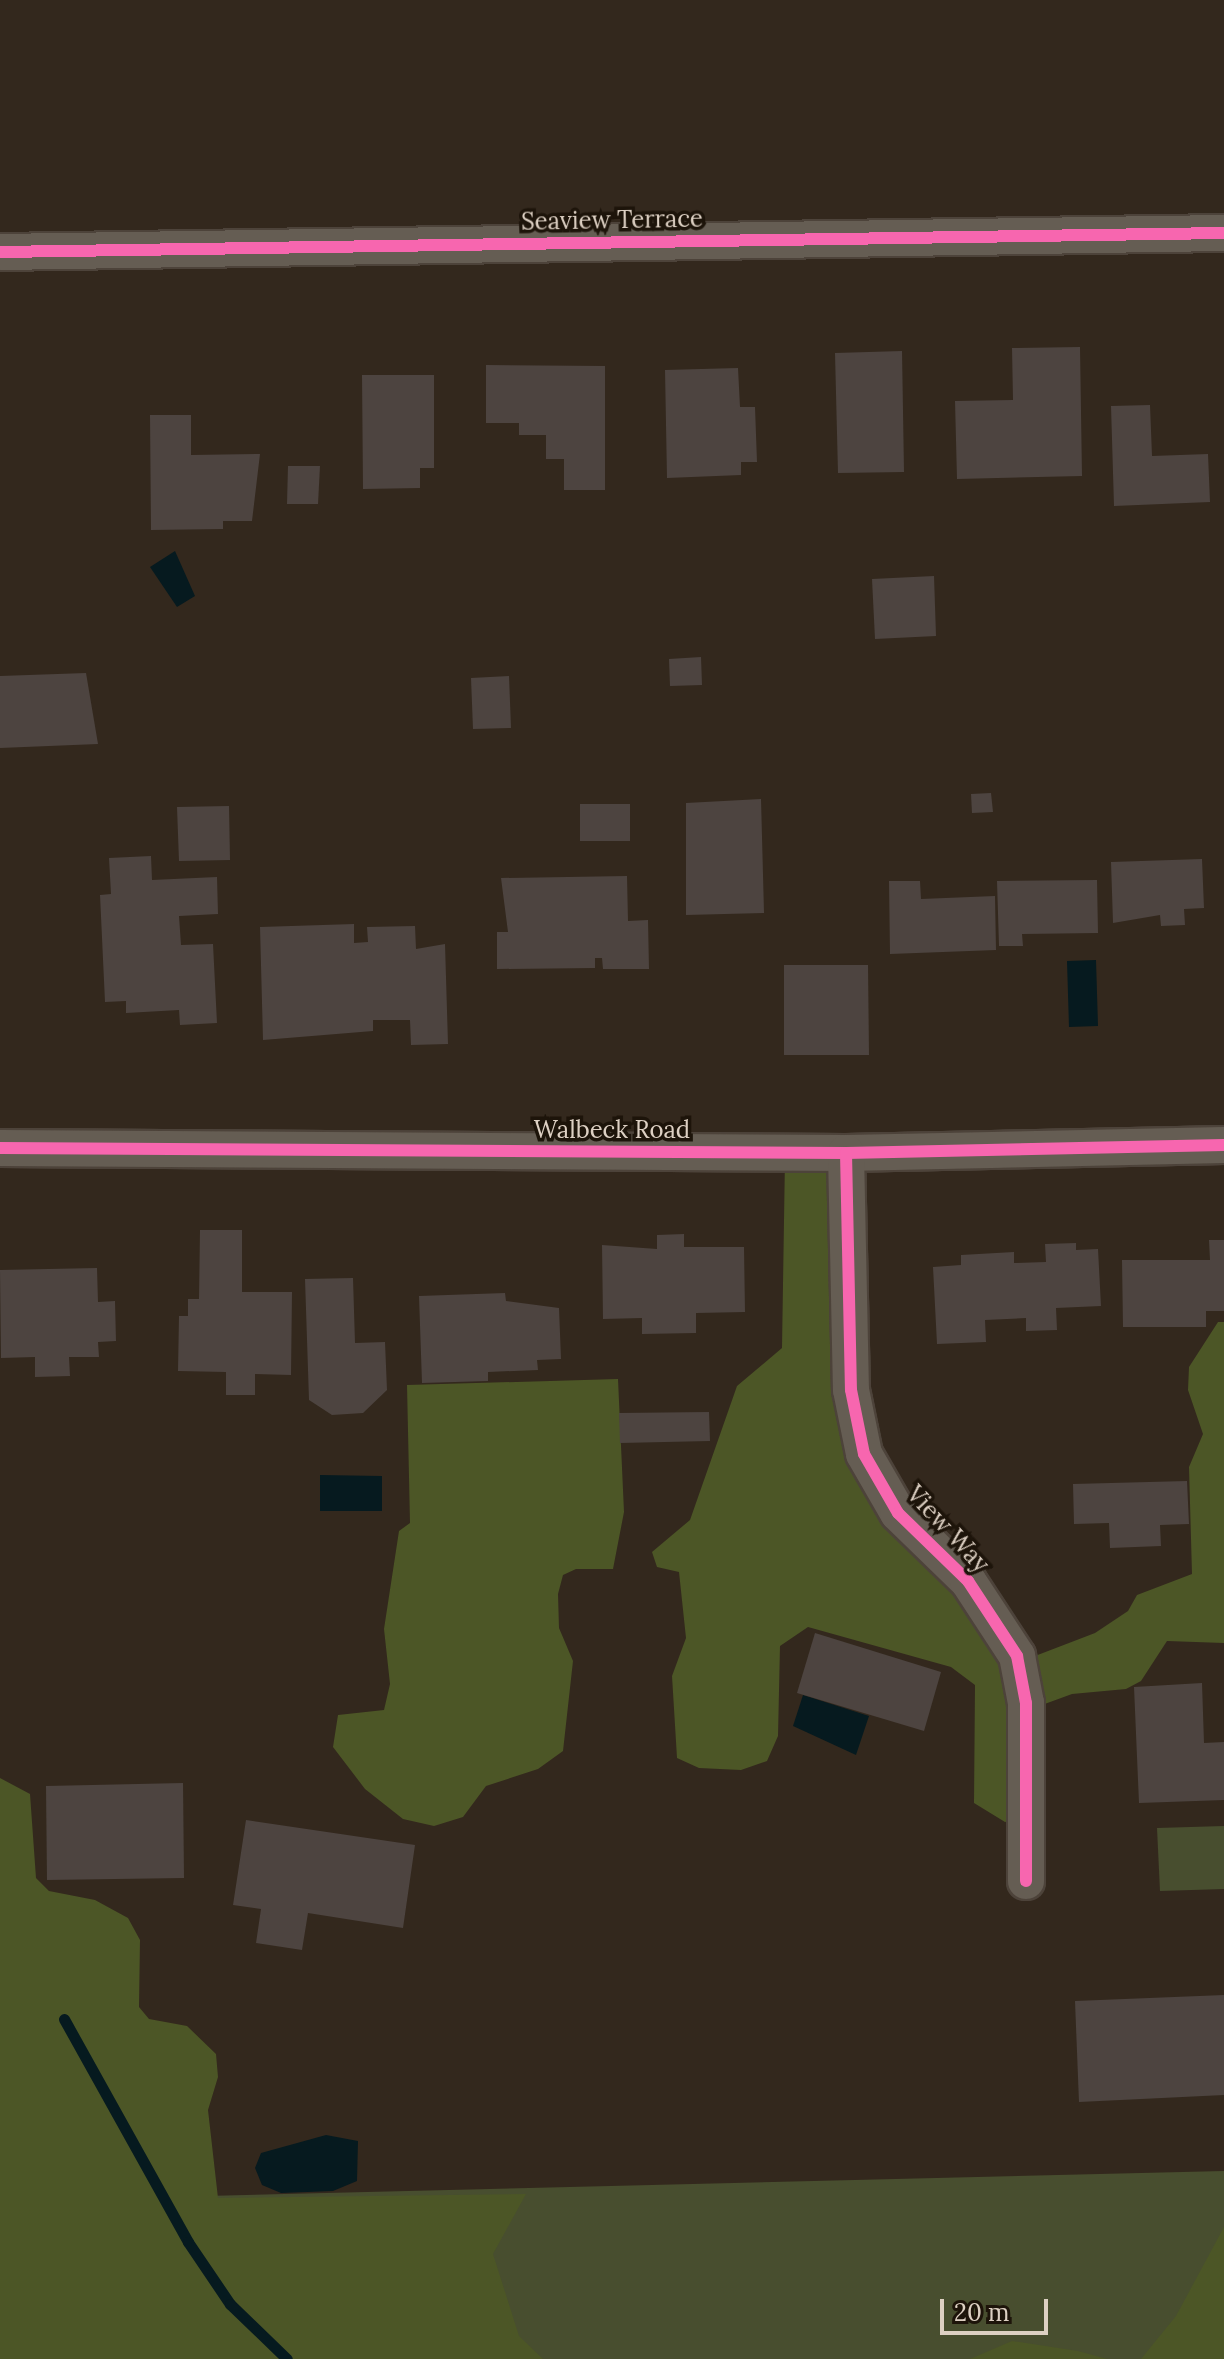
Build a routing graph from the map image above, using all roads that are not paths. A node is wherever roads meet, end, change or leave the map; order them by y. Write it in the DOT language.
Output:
graph roads {
  1 [pos="1224,233"];
  2 [pos="0,252"];
  3 [pos="1224,1145"];
  4 [pos="0,1148"];
  5 [pos="846,1153"];
  6 [pos="1026,1881"];
  1 -- 2 [label="street, Seaview Terrace"];
  3 -- 5 [label="street, Walbeck Road"];
  4 -- 5 [label="street, Walbeck Road"];
  5 -- 6 [label="street, View Way"];
}
